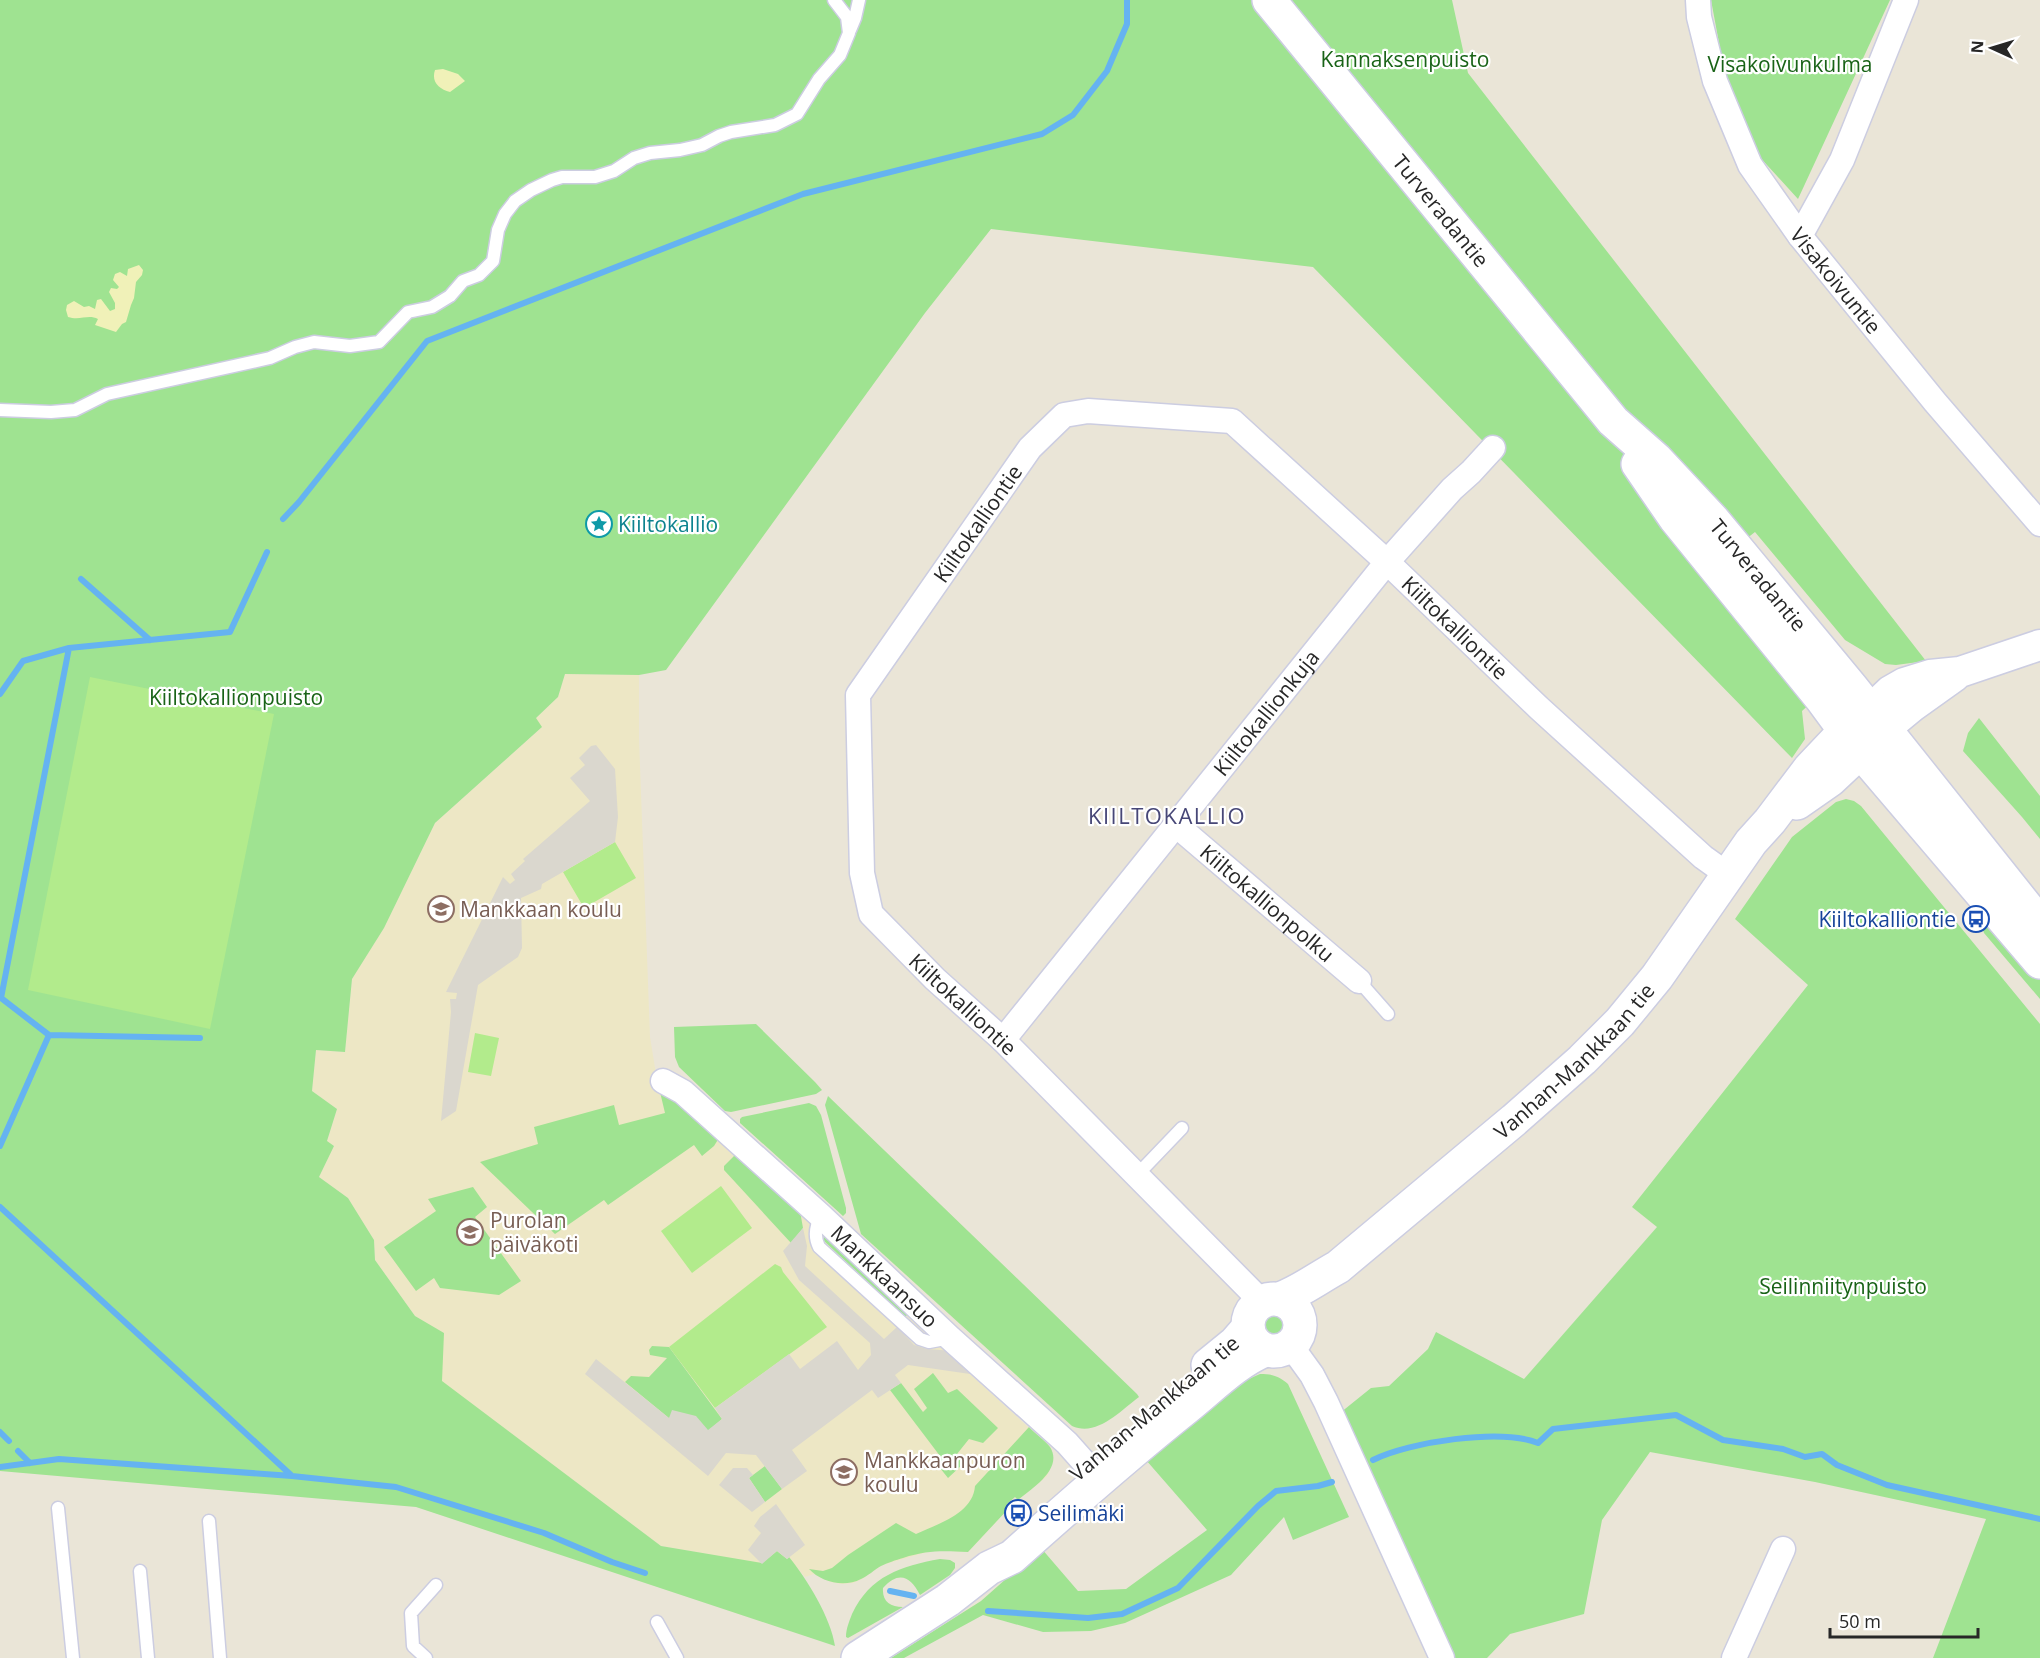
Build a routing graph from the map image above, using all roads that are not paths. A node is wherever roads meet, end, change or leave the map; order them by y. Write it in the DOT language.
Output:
graph roads {
  1 [pos="834,0"];
  2 [pos="859,0"];
  3 [pos="1269,0"];
  4 [pos="1698,0"];
  5 [pos="1906,0"];
  6 [pos="849,33"];
  7 [pos="1800,236"];
  8 [pos="0,410"];
  9 [pos="1493,448"];
  10 [pos="2040,524"];
  11 [pos="1387,562"];
  12 [pos="2040,645"];
  13 [pos="1864,731"];
  14 [pos="1176,825"];
  15 [pos="1728,875"];
  16 [pos="2040,924"];
  17 [pos="2040,962"];
  18 [pos="1359,981"];
  19 [pos="1388,1014"];
  20 [pos="1003,1040"];
  21 [pos="663,1081"];
  22 [pos="1182,1128"];
  23 [pos="1137,1175"];
  24 [pos="1274,1325"];
  25 [pos="1092,1471"];
  26 [pos="58,1508"];
  27 [pos="209,1521"];
  28 [pos="1783,1549"];
  29 [pos="140,1571"];
  30 [pos="436,1585"];
  31 [pos="657,1622"];
  32 [pos="861,1657"];
  33 [pos="73,1658"];
  34 [pos="148,1658"];
  35 [pos="220,1658"];
  36 [pos="426,1658"];
  37 [pos="677,1658"];
  38 [pos="1442,1658"];
  39 [pos="1734,1658"];
  1 -- 6 [label="lane"];
  2 -- 6 [label="lane"];
  3 -- 13 [label="main road, Turveradantie"];
  4 -- 7 [label="street, Visakoivuntie"];
  5 -- 7 [label="street"];
  6 -- 8 [label="lane"];
  7 -- 10 [label="street, Visakoivuntie"];
  9 -- 11 [label="street, Kiiltokallionkuja"];
  11 -- 14 [label="street, Kiiltokallionkuja"];
  11 -- 15 [label="street, Kiiltokalliontie"];
  11 -- 20 [label="street, Kiiltokalliontie"];
  12 -- 13 [label="street"];
  13 -- 15 [label="main road, Vanhan-Mankkaan tie"];
  13 -- 16 [label="main road"];
  13 -- 17 [label="main road"];
  14 -- 18 [label="street, Kiiltokallionpolku"];
  14 -- 20 [label="street, Kiiltokallionkuja"];
  15 -- 24 [label="main road, Vanhan-Mankkaan tie"];
  18 -- 19 [label="lane"];
  20 -- 23 [label="street, Kiiltokalliontie"];
  21 -- 25 [label="street, Mankkaansuo"];
  22 -- 23 [label="lane"];
  23 -- 24 [label="street, Kiiltokalliontie"];
  24 -- 25 [label="main road, Vanhan-Mankkaan tie"];
  24 -- 38 [label="street"];
  25 -- 32 [label="main road, Vanhan-Mankkaan tie"];
  26 -- 33 [label="lane"];
  27 -- 35 [label="lane"];
  28 -- 39 [label="street"];
  29 -- 34 [label="lane"];
  30 -- 36 [label="lane"];
  31 -- 37 [label="lane"];
}
